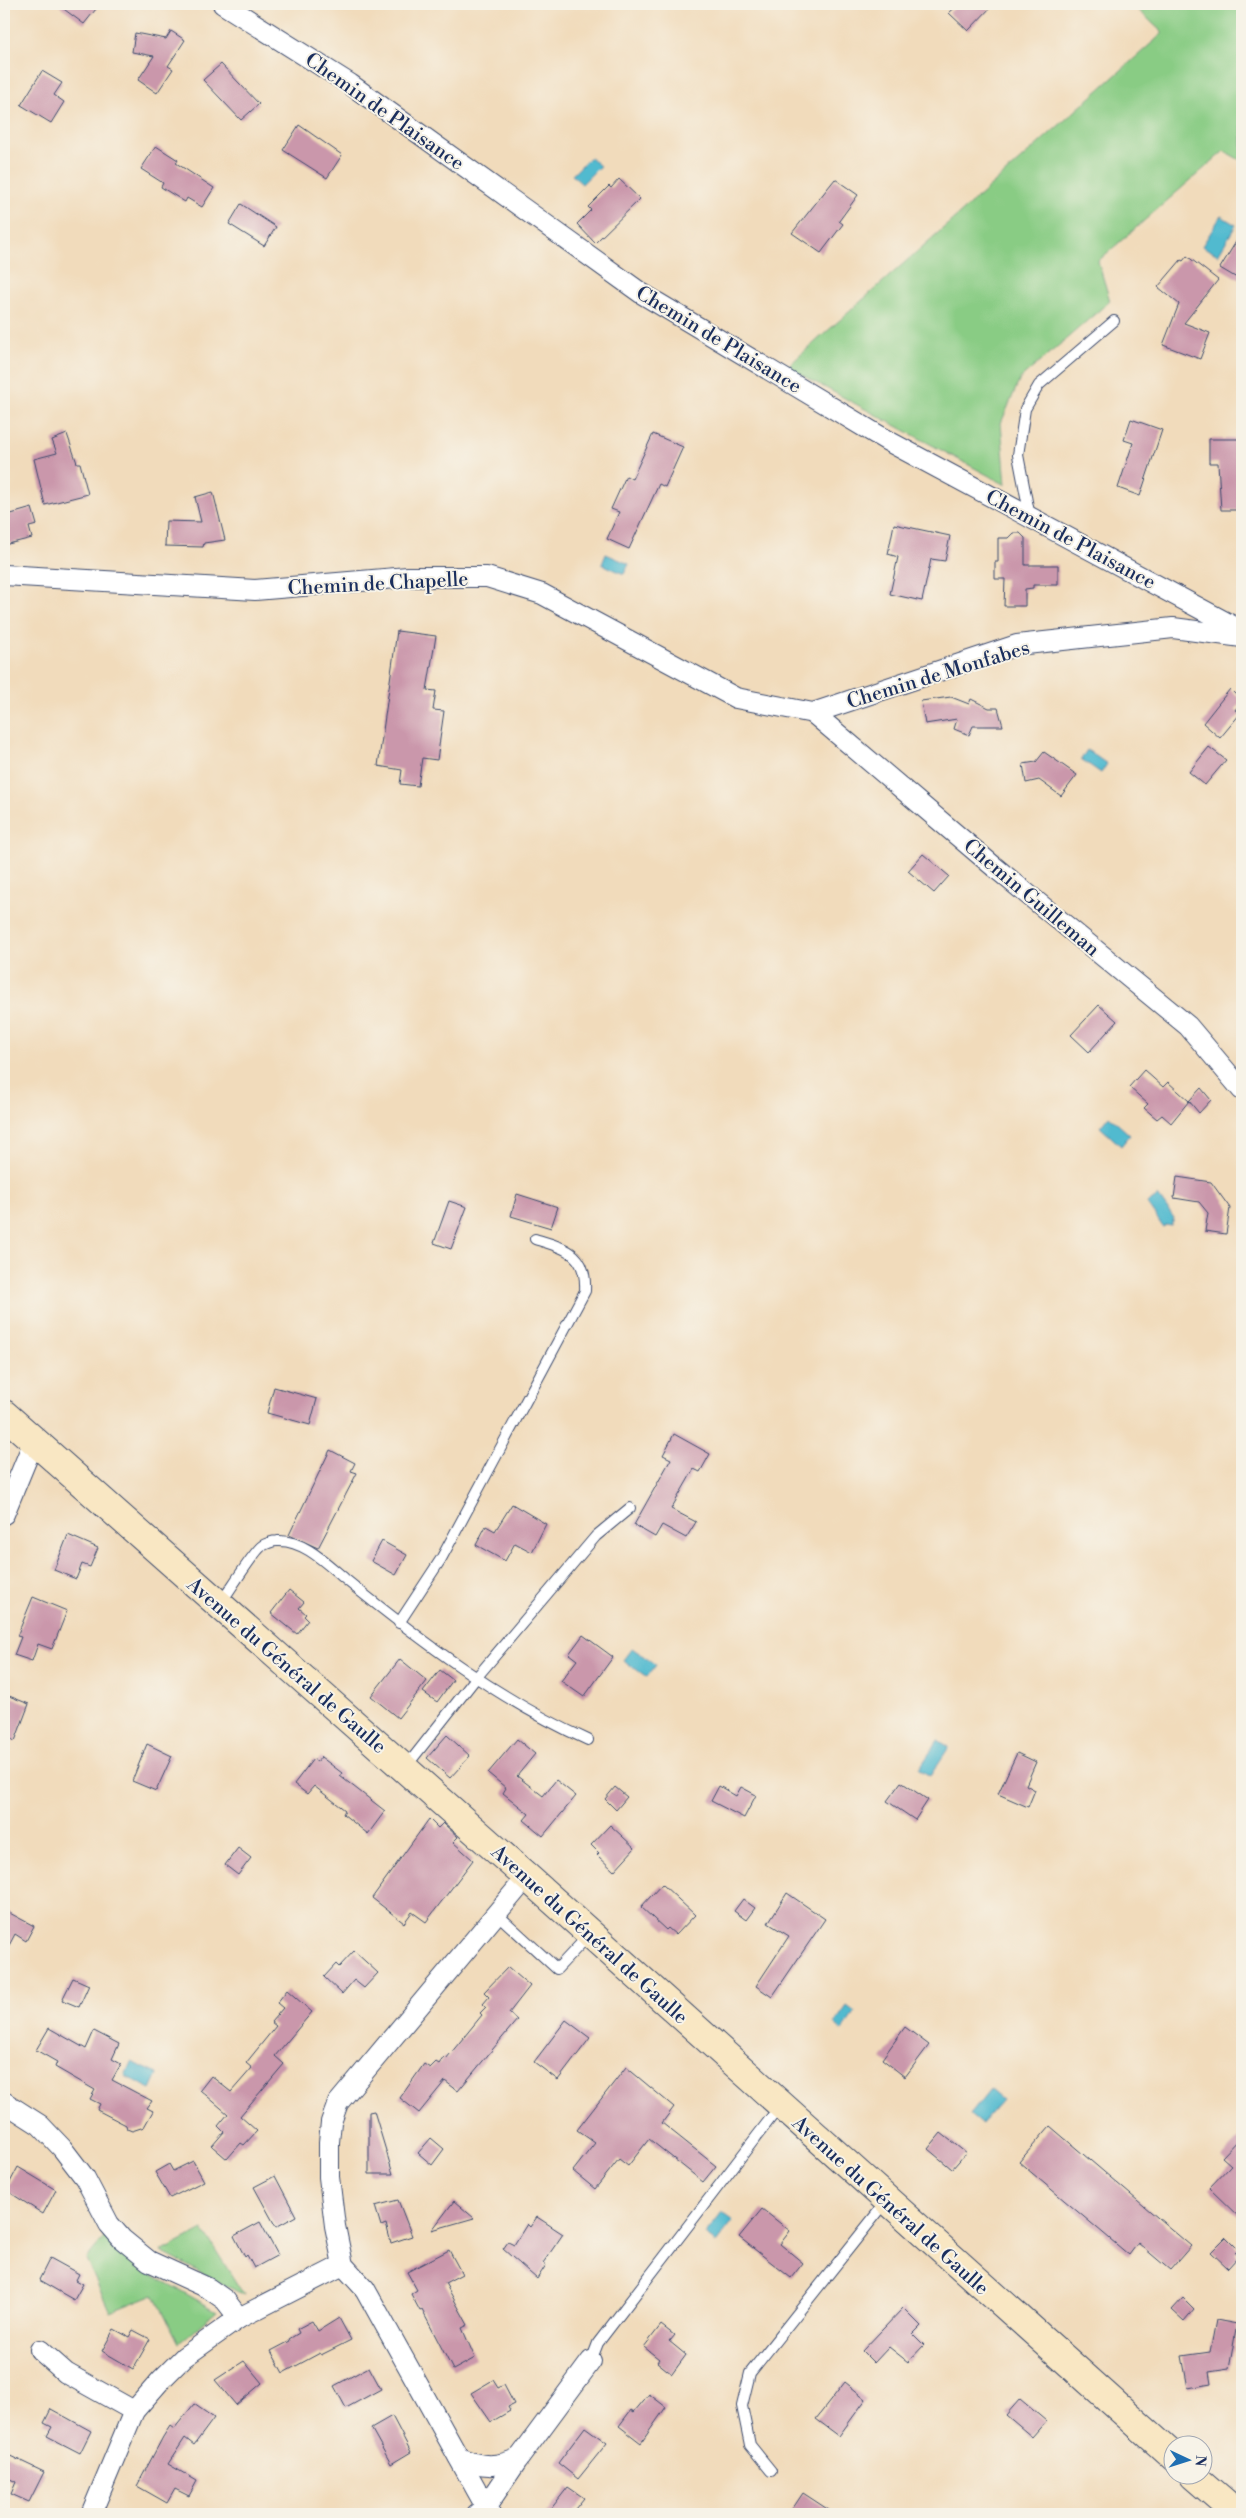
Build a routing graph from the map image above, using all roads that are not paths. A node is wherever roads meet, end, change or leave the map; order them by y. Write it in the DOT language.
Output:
graph roads {
  1 [pos="223,4"];
  2 [pos="1114,321"];
  3 [pos="1030,517"];
  4 [pos="4,575"];
  5 [pos="1242,631"];
  6 [pos="1242,637"];
  7 [pos="813,713"];
  8 [pos="1242,1090"];
  9 [pos="535,1238"];
  10 [pos="4,1414"];
  11 [pos="34,1441"];
  12 [pos="630,1508"];
  13 [pos="4,1514"];
  14 [pos="220,1605"];
  15 [pos="399,1623"];
  16 [pos="476,1678"];
  17 [pos="588,1740"];
  18 [pos="405,1769"];
  19 [pos="527,1877"];
  20 [pos="497,1914"];
  21 [pos="590,1934"];
  22 [pos="4,2102"];
  23 [pos="780,2106"];
  24 [pos="887,2201"];
  25 [pos="343,2265"];
  26 [pos="238,2318"];
  27 [pos="40,2350"];
  28 [pos="591,2361"];
  29 [pos="134,2411"];
  30 [pos="1164,2448"];
  31 [pos="459,2458"];
  32 [pos="519,2458"];
  33 [pos="771,2471"];
  34 [pos="1206,2486"];
  35 [pos="485,2512"];
  36 [pos="91,2514"];
  37 [pos="1238,2514"];
  1 -- 3 [label="street, Chemin de Plaisance"];
  2 -- 3 [label="lane"];
  3 -- 5 [label="street, Chemin de Plaisance"];
  4 -- 7 [label="street, Chemin de Chapelle"];
  6 -- 7 [label="street, Chemin de Monfabes"];
  7 -- 8 [label="street, Chemin Guilleman"];
  9 -- 15 [label="lane"];
  10 -- 11 [label="main road, Avenue du Général de Gaulle"];
  11 -- 13 [label="street"];
  11 -- 14 [label="main road, Avenue du Général de Gaulle"];
  12 -- 16 [label="lane"];
  14 -- 15 [label="lane"];
  14 -- 18 [label="main road, Avenue du Général de Gaulle"];
  15 -- 16 [label="lane"];
  16 -- 17 [label="lane"];
  16 -- 18 [label="lane"];
  18 -- 19 [label="main road, Avenue du Général de Gaulle"];
  19 -- 20 [label="street"];
  19 -- 21 [label="main road, Avenue du Général de Gaulle"];
  20 -- 21 [label="lane"];
  20 -- 25 [label="street"];
  21 -- 23 [label="main road, Avenue du Général de Gaulle"];
  22 -- 26 [label="street"];
  23 -- 24 [label="main road, Avenue du Général de Gaulle"];
  23 -- 28 [label="lane"];
  24 -- 30 [label="main road, Avenue du Général de Gaulle"];
  24 -- 33 [label="lane"];
  25 -- 26 [label="street"];
  25 -- 31 [label="street"];
  26 -- 29 [label="street"];
  27 -- 29 [label="street"];
  28 -- 32 [label="street"];
  29 -- 36 [label="street"];
  31 -- 32 [label="street"];
  31 -- 35 [label="street"];
  32 -- 35 [label="street"];
  34 -- 37 [label="main road"];
}
